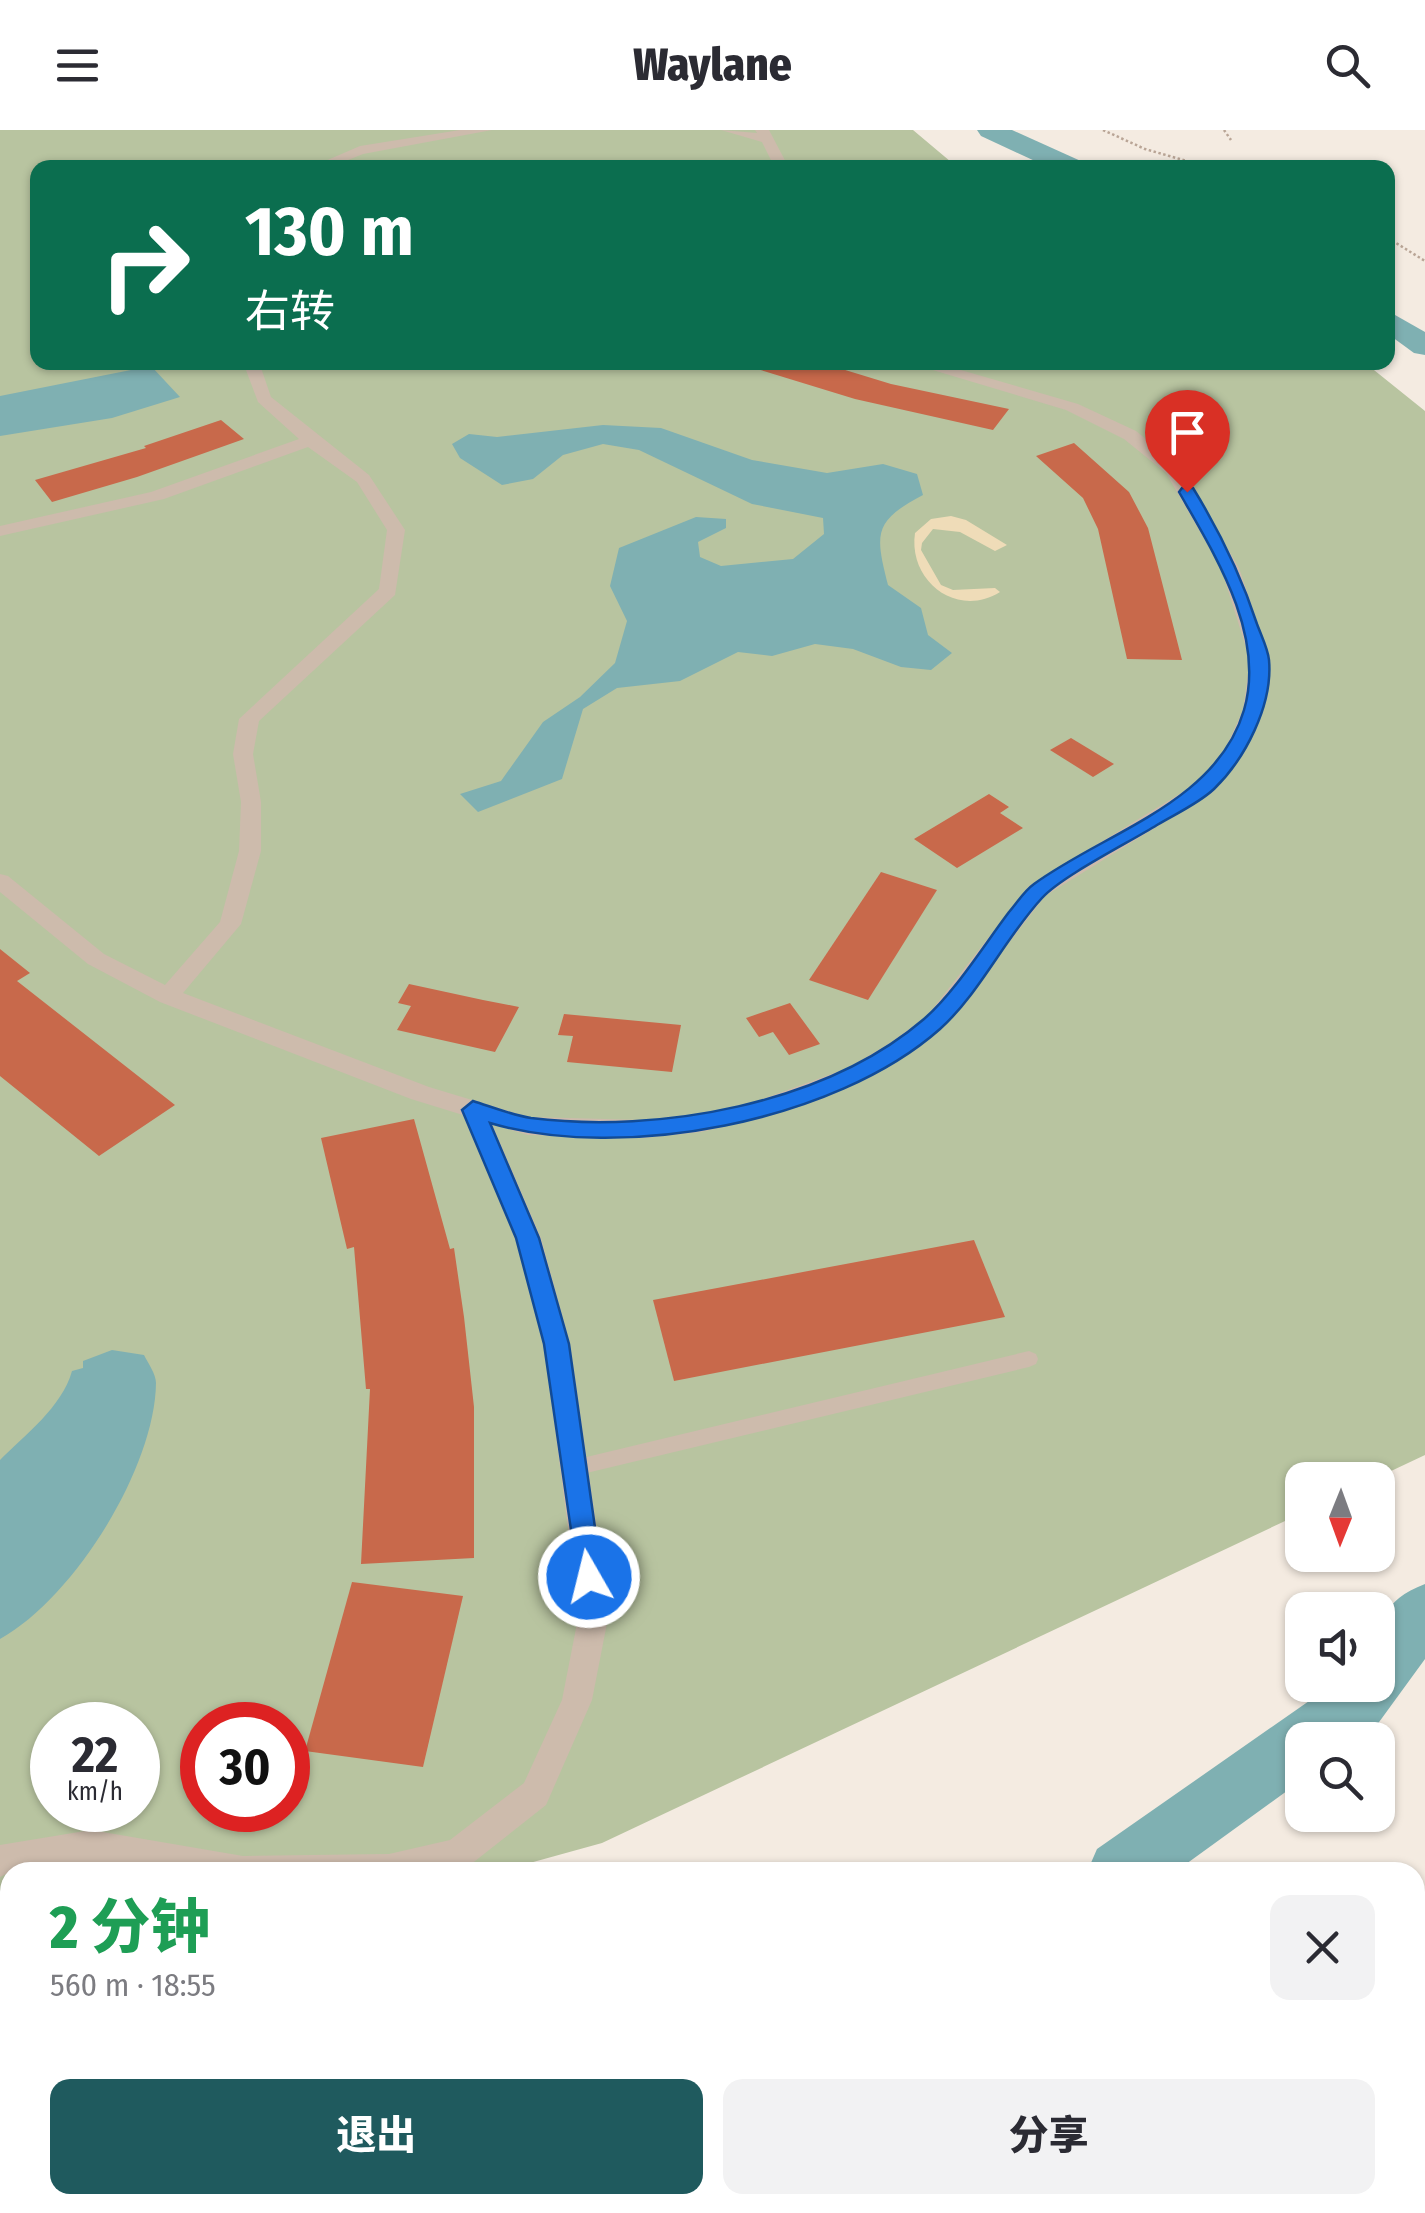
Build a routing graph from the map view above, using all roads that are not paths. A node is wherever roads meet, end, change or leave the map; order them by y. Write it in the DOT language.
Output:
graph roads {
  1 [pos="486,130"];
  2 [pos="728,130"];
  3 [pos="765,135"];
  4 [pos="335,160"];
  5 [pos="778,160"];
  6 [pos="254,370"];
  7 [pos="942,370"];
  8 [pos="310,440"];
  9 [pos="0,531"];
  10 [pos="0,881"];
  11 [pos="168,996"];
  12 [pos="473,1110"];
  13 [pos="1029,1359"];
  14 [pos="574,1468"];
  15 [pos="0,1861"];
  16 [pos="185,1862"];
  17 [pos="414,1862"];
  1 -- 4 [label="street"];
  2 -- 3 [label="street"];
  3 -- 5 [label="street"];
  6 -- 8 [label="street"];
  7 -- 12 [label="street"];
  8 -- 9 [label="street"];
  8 -- 11 [label="street"];
  10 -- 11 [label="street"];
  11 -- 12 [label="street"];
  12 -- 14 [label="street"];
  13 -- 14 [label="lane"];
  14 -- 17 [label="street"];
  15 -- 16 [label="street"];
}
